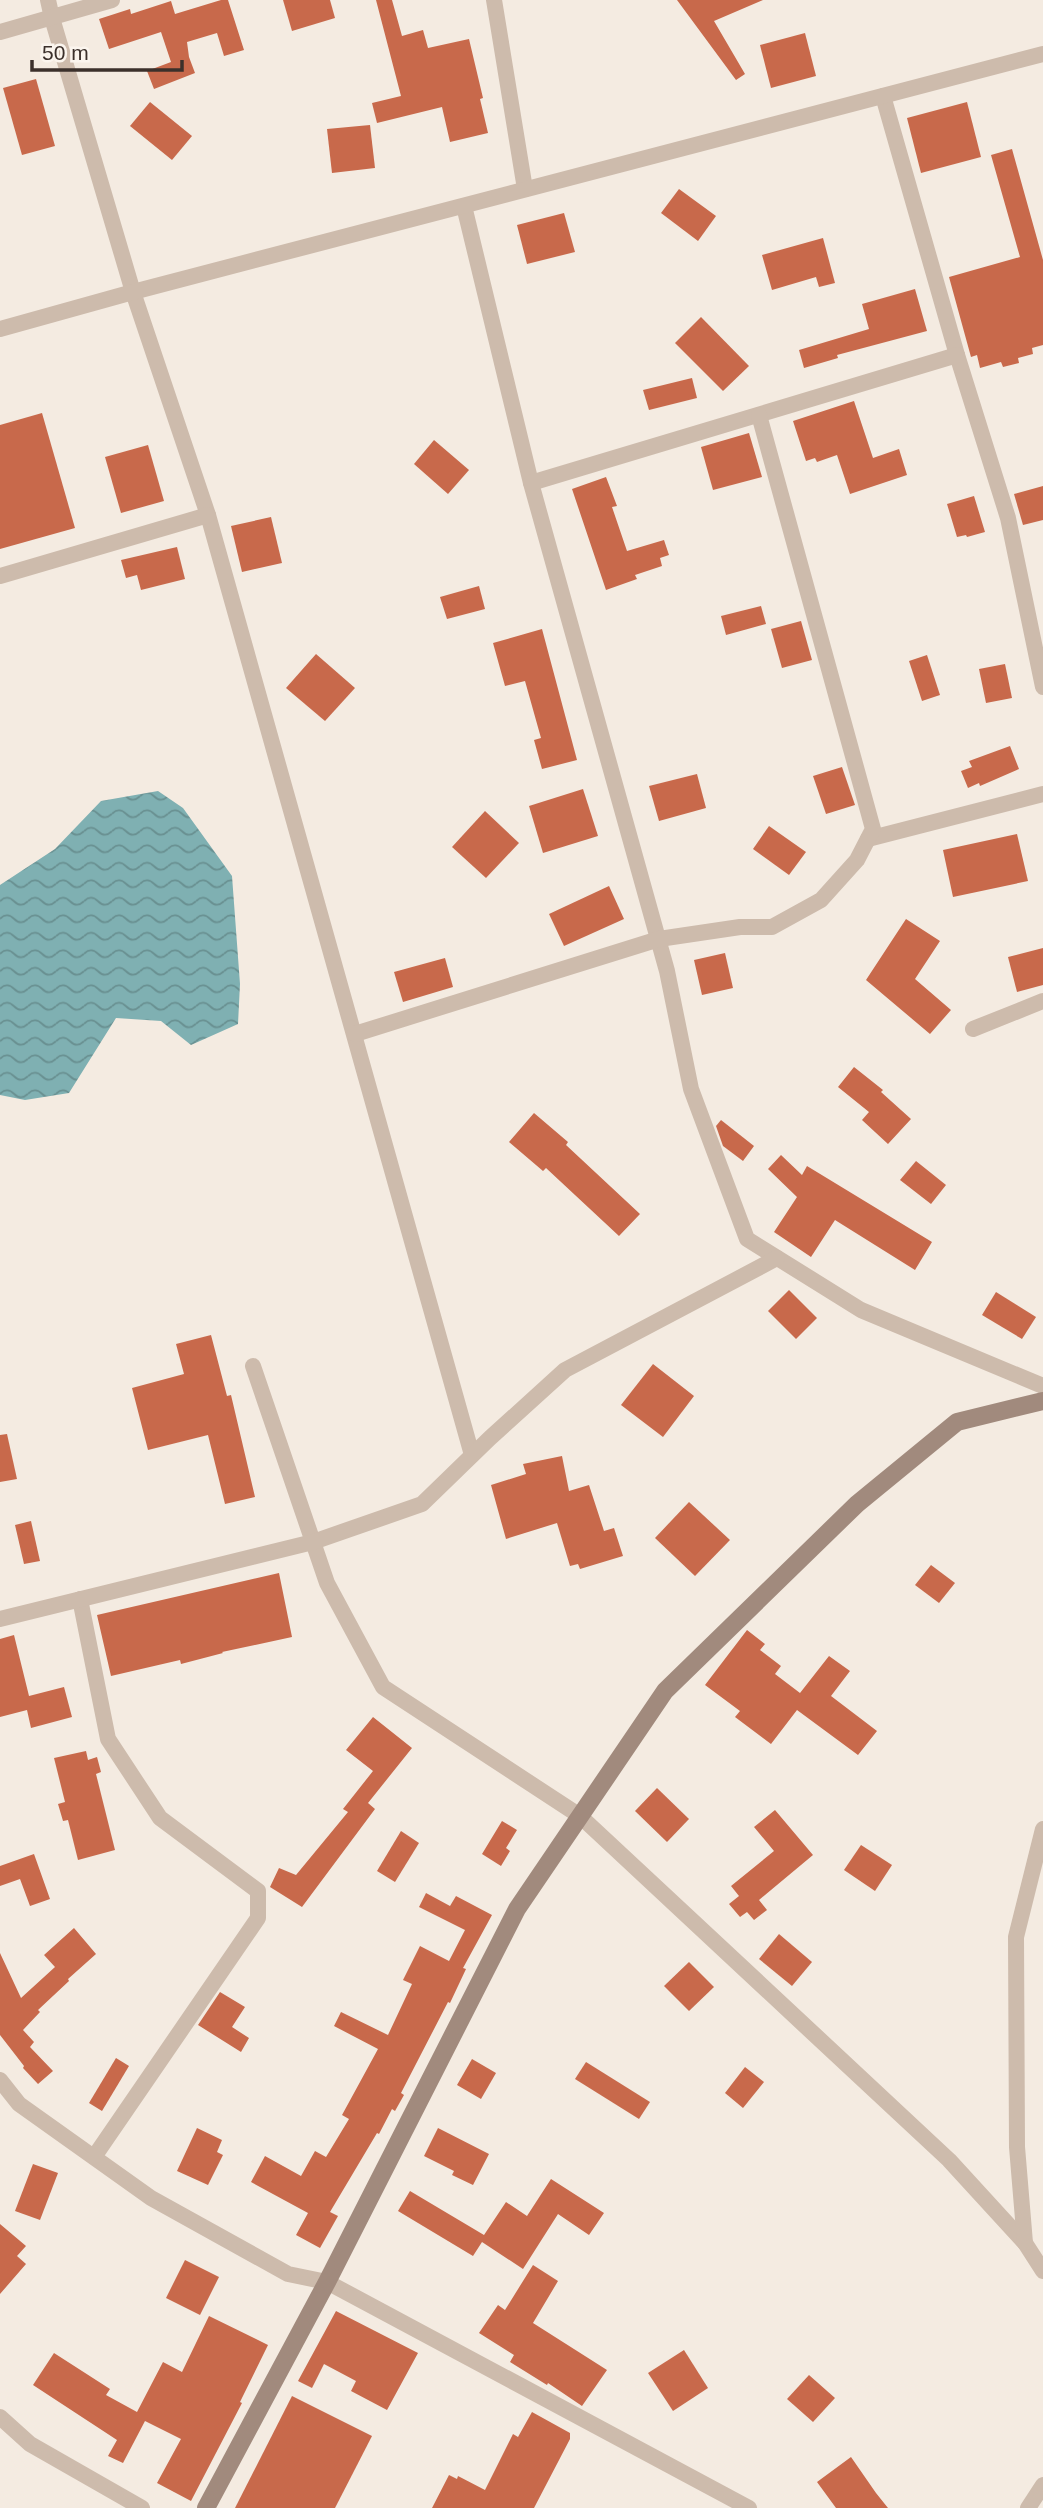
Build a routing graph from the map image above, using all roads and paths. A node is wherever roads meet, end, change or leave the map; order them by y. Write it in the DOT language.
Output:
graph roads {
  1 [pos="48,0"];
  2 [pos="112,0"];
  3 [pos="495,0"];
  4 [pos="52,18"];
  5 [pos="0,32"];
  6 [pos="1043,54"];
  7 [pos="883,96"];
  8 [pos="525,189"];
  9 [pos="464,206"];
  10 [pos="133,292"];
  11 [pos="0,330"];
  12 [pos="957,355"];
  13 [pos="759,415"];
  14 [pos="531,483"];
  15 [pos="208,515"];
  16 [pos="0,576"];
  17 [pos="1043,687"];
  18 [pos="1043,794"];
  19 [pos="868,839"];
  20 [pos="659,939"];
  21 [pos="1043,1002"];
  22 [pos="974,1029"];
  23 [pos="355,1034"];
  24 [pos="777,1258"];
  25 [pos="253,1366"];
  26 [pos="1043,1386"];
  27 [pos="1043,1401"];
  28 [pos="472,1455"];
  29 [pos="313,1542"];
  30 [pos="80,1600"];
  31 [pos="0,1619"];
  32 [pos="580,1816"];
  33 [pos="1043,1829"];
  34 [pos="0,2080"];
  35 [pos="94,2157"];
  36 [pos="1025,2243"];
  37 [pos="1043,2271"];
  38 [pos="327,2282"];
  39 [pos="0,2417"];
  40 [pos="1043,2485"];
  41 [pos="142,2508"];
  42 [pos="206,2508"];
  43 [pos="749,2508"];
  44 [pos="1028,2508"];
  1 -- 4 [label="street"];
  2 -- 4 [label="street"];
  3 -- 8 [label="street"];
  4 -- 5 [label="street"];
  4 -- 10 [label="street"];
  6 -- 7 [label="street"];
  7 -- 8 [label="street"];
  7 -- 12 [label="street"];
  8 -- 9 [label="street"];
  9 -- 10 [label="street"];
  9 -- 14 [label="street"];
  10 -- 11 [label="street"];
  10 -- 15 [label="street"];
  12 -- 13 [label="street"];
  12 -- 17 [label="street"];
  13 -- 14 [label="street"];
  13 -- 19 [label="street"];
  14 -- 20 [label="street"];
  15 -- 16 [label="street"];
  15 -- 23 [label="street"];
  18 -- 19 [label="street"];
  19 -- 20 [label="street"];
  20 -- 23 [label="street"];
  20 -- 24 [label="street"];
  21 -- 22 [label="street"];
  23 -- 28 [label="street"];
  24 -- 26 [label="street"];
  24 -- 28 [label="street"];
  25 -- 29 [label="street"];
  27 -- 32 [label="street"];
  28 -- 29 [label="street"];
  29 -- 30 [label="street"];
  29 -- 32 [label="street"];
  30 -- 31 [label="street"];
  30 -- 35 [label="street"];
  32 -- 36 [label="street"];
  32 -- 38 [label="street"];
  33 -- 36 [label="street"];
  34 -- 35 [label="street"];
  35 -- 38 [label="street"];
  36 -- 37 [label="street"];
  38 -- 42 [label="street"];
  38 -- 43 [label="street"];
  39 -- 41 [label="street"];
  40 -- 44 [label="street"];
}
